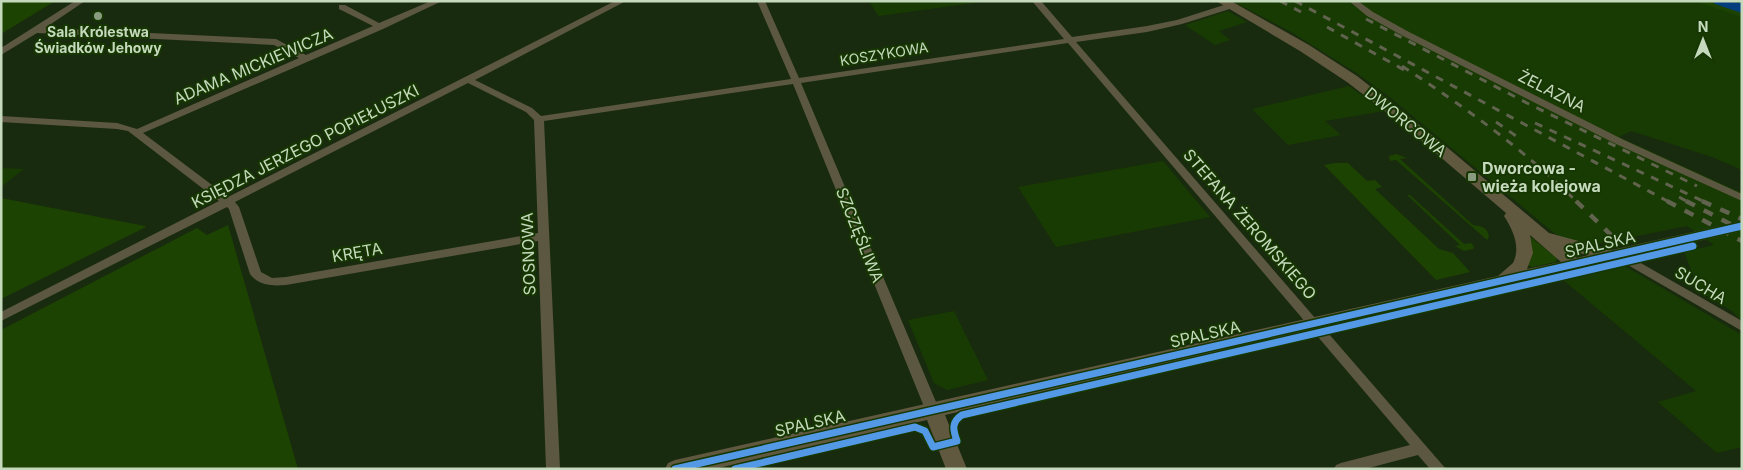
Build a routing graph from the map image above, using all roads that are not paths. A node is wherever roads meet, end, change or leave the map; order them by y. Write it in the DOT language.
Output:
graph roads {
  1 [pos="81,1"];
  2 [pos="438,1"];
  3 [pos="622,1"];
  4 [pos="761,1"];
  5 [pos="1036,1"];
  6 [pos="1353,1"];
  7 [pos="1226,4"];
  8 [pos="342,7"];
  9 [pos="380,26"];
  10 [pos="37,30"];
  11 [pos="1070,40"];
  12 [pos="1,52"];
  13 [pos="306,59"];
  14 [pos="468,80"];
  15 [pos="796,81"];
  16 [pos="1,119"];
  17 [pos="539,119"];
  18 [pos="137,132"];
  19 [pos="1742,198"];
  20 [pos="226,202"];
  21 [pos="1504,204"];
  22 [pos="1527,224"];
  23 [pos="1742,226"];
  24 [pos="544,236"];
  25 [pos="1618,254"];
  26 [pos="1574,264"];
  27 [pos="1502,281"];
  28 [pos="1,317"];
  29 [pos="1314,323"];
  30 [pos="1742,328"];
  31 [pos="932,409"];
  32 [pos="1421,448"];
  33 [pos="553,469"];
  34 [pos="675,469"];
  35 [pos="958,469"];
  36 [pos="1341,469"];
  37 [pos="1439,469"];
  1 -- 10 [label="street"];
  2 -- 9 [label="street, ADAMA MICKIEWICZA"];
  3 -- 14 [label="street, KSIĘDZA JERZEGO POPIEŁUSZKI"];
  4 -- 15 [label="street, SZCZĘŚLIWA"];
  5 -- 11 [label="street, STEFANA ŻEROMSKIEGO"];
  6 -- 19 [label="street, ŻELAZNA"];
  7 -- 11 [label="street, KOSZYKOWA"];
  7 -- 21 [label="street, DWORCOWA"];
  8 -- 9 [label="street, ADAMA MICKIEWICZA"];
  9 -- 13 [label="street, ADAMA MICKIEWICZA"];
  10 -- 12 [label="street"];
  10 -- 13 [label="street"];
  11 -- 15 [label="street, KOSZYKOWA"];
  11 -- 29 [label="street, STEFANA ŻEROMSKIEGO"];
  13 -- 18 [label="street, ADAMA MICKIEWICZA"];
  14 -- 17 [label="street"];
  14 -- 20 [label="street, KSIĘDZA JERZEGO POPIEŁUSZKI"];
  15 -- 17 [label="street, KOSZYKOWA"];
  15 -- 31 [label="street, SZCZĘŚLIWA"];
  16 -- 18 [label="street"];
  17 -- 24 [label="street, SOSNOWA"];
  18 -- 20 [label="street"];
  20 -- 24 [label="street, KRĘTA"];
  20 -- 28 [label="street, KSIĘDZA JERZEGO POPIEŁUSZKI"];
  21 -- 22 [label="street, DWORCOWA"];
  21 -- 27 [label="street"];
  22 -- 25 [label="street"];
  22 -- 26 [label="street, DWORCOWA"];
  23 -- 25 [label="street, SPALSKA"];
  24 -- 33 [label="street, SOSNOWA"];
  25 -- 26 [label="street, SPALSKA"];
  25 -- 30 [label="street, SUCHA"];
  26 -- 27 [label="street, SPALSKA"];
  27 -- 29 [label="street, SPALSKA"];
  29 -- 31 [label="street, SPALSKA"];
  29 -- 32 [label="street, STEFANA ŻEROMSKIEGO"];
  31 -- 34 [label="street, SPALSKA"];
  31 -- 35 [label="street, SZCZĘŚLIWA"];
  32 -- 36 [label="street"];
  32 -- 37 [label="street, STEFANA ŻEROMSKIEGO"];
}
